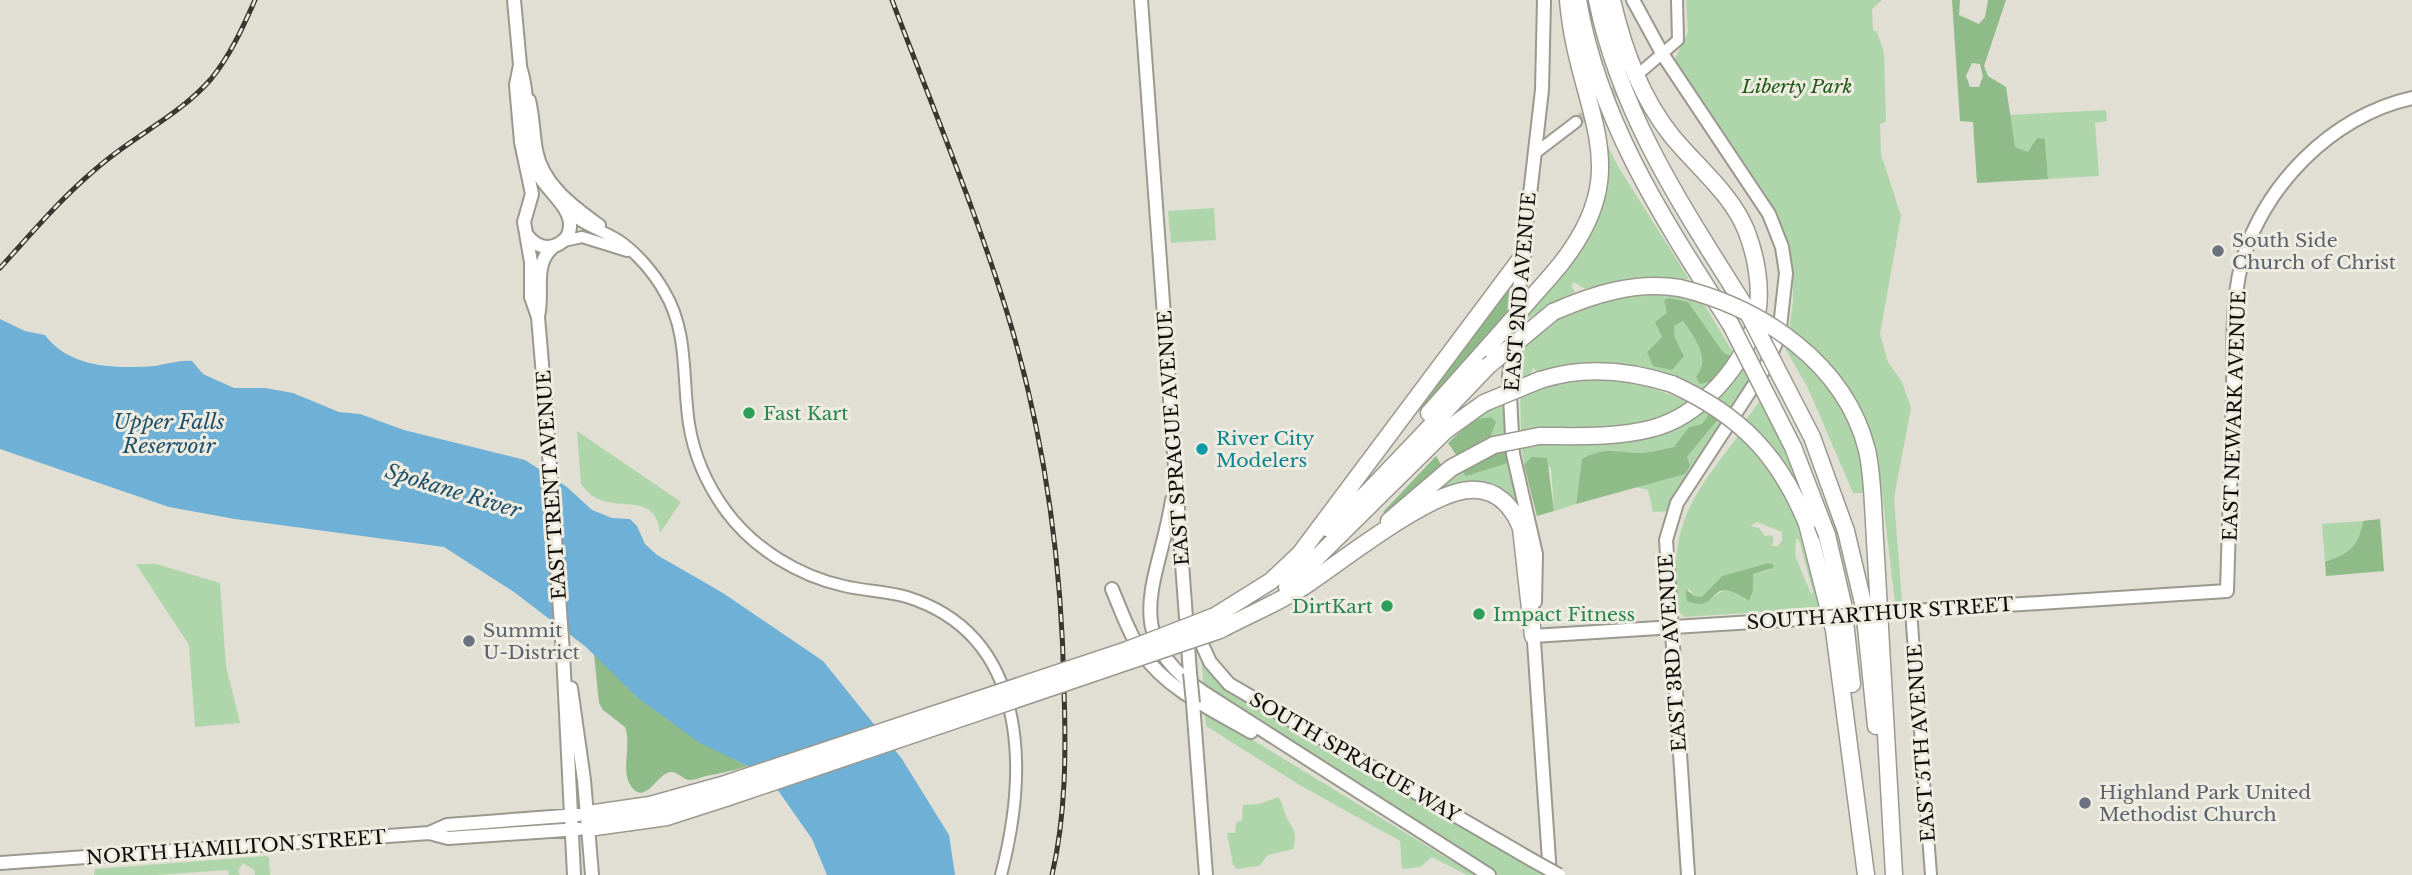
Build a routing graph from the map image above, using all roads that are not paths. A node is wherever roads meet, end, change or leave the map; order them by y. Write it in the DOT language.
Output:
graph roads {
  1 [pos="514,0"];
  2 [pos="1140,0"];
  3 [pos="1544,0"];
  4 [pos="1568,0"];
  5 [pos="1578,0"];
  6 [pos="1597,0"];
  7 [pos="1612,0"];
  8 [pos="1633,0"];
  9 [pos="1677,0"];
  10 [pos="1663,55"];
  11 [pos="520,65"];
  12 [pos="1643,70"];
  13 [pos="526,84"];
  14 [pos="2412,98"];
  15 [pos="1576,122"];
  16 [pos="1534,154"];
  17 [pos="564,207"];
  18 [pos="527,211"];
  19 [pos="526,235"];
  20 [pos="615,239"];
  21 [pos="559,244"];
  22 [pos="629,251"];
  23 [pos="1522,257"];
  24 [pos="538,317"];
  25 [pos="1744,348"];
  26 [pos="1176,475"];
  27 [pos="1325,530"];
  28 [pos="1376,536"];
  29 [pos="1299,555"];
  30 [pos="1112,589"];
  31 [pos="2227,591"];
  32 [pos="1185,602"];
  33 [pos="1258,610"];
  34 [pos="1911,611"];
  35 [pos="1218,623"];
  36 [pos="1669,626"];
  37 [pos="1533,636"];
  38 [pos="563,650"];
  39 [pos="1284,744"];
  40 [pos="570,816"];
  41 [pos="588,821"];
  42 [pos="570,830"];
  43 [pos="429,832"];
  44 [pos="0,863"];
  45 [pos="574,875"];
  46 [pos="592,875"];
  47 [pos="1002,875"];
  48 [pos="1206,875"];
  49 [pos="1489,875"];
  50 [pos="1550,875"];
  51 [pos="1559,875"];
  52 [pos="1688,875"];
  53 [pos="1867,875"];
  54 [pos="1893,875"];
  55 [pos="1931,875"];
  1 -- 11 [label="main road"];
  2 -- 26 [label="main road, EAST SPRAGUE AVENUE"];
  3 -- 16 [label="main road, EAST 2ND AVENUE"];
  4 -- 27 [label="highway, bridge"];
  5 -- 25 [label="highway, bridge"];
  6 -- 54 [label="highway, bridge"];
  7 -- 25 [label="highway"];
  8 -- 10 [label="main road, EAST 3RD AVENUE"];
  9 -- 10 [label="street"];
  10 -- 12 [label="street"];
  10 -- 36 [label="main road, EAST 3RD AVENUE"];
  11 -- 13 [label="main road"];
  11 -- 18 [label="main road"];
  13 -- 17 [label="main road"];
  13 -- 20 [label="street"];
  14 -- 31 [label="main road, EAST NEWARK AVENUE"];
  15 -- 16 [label="street"];
  16 -- 23 [label="main road, EAST 2ND AVENUE"];
  17 -- 18 [label="main road"];
  17 -- 20 [label="street"];
  17 -- 21 [label="main road"];
  18 -- 19 [label="main road"];
  19 -- 21 [label="main road"];
  19 -- 24 [label="main road, EAST TRENT AVENUE"];
  20 -- 22 [label="street"];
  21 -- 22 [label="street"];
  21 -- 24 [label="main road, EAST TRENT AVENUE"];
  22 -- 47 [label="street"];
  23 -- 29 [label="highway"];
  23 -- 37 [label="main road, EAST 2ND AVENUE"];
  24 -- 38 [label="main road, EAST TRENT AVENUE"];
  25 -- 28 [label="highway, bridge"];
  25 -- 53 [label="highway, bridge"];
  26 -- 32 [label="main road, EAST SPRAGUE AVENUE"];
  26 -- 39 [label="main road, SOUTH SPRAGUE WAY"];
  27 -- 29 [label="highway"];
  27 -- 54 [label="highway, bridge"];
  28 -- 33 [label="highway"];
  28 -- 37 [label="highway"];
  29 -- 35 [label="highway"];
  30 -- 39 [label="main road"];
  31 -- 34 [label="main road, SOUTH ARTHUR STREET"];
  32 -- 48 [label="main road, EAST SPRAGUE AVENUE, bridge"];
  32 -- 51 [label="main road, SOUTH SPRAGUE WAY, bridge"];
  33 -- 35 [label="highway"];
  33 -- 53 [label="highway, bridge"];
  34 -- 36 [label="main road, SOUTH ARTHUR STREET, bridge"];
  34 -- 55 [label="street, EAST 5TH AVENUE"];
  35 -- 41 [label="highway, bridge"];
  36 -- 37 [label="main road, SOUTH ARTHUR STREET"];
  36 -- 52 [label="main road, EAST 3RD AVENUE"];
  37 -- 50 [label="main road, EAST 2ND AVENUE"];
  38 -- 40 [label="main road, EAST TRENT AVENUE"];
  38 -- 41 [label="main road, EAST TRENT AVENUE"];
  39 -- 49 [label="main road, SOUTH SPRAGUE WAY"];
  40 -- 41 [label="main road, NORTH HAMILTON STREET"];
  40 -- 42 [label="main road, EAST TRENT AVENUE"];
  40 -- 43 [label="main road, NORTH HAMILTON STREET"];
  41 -- 42 [label="main road, NORTH HAMILTON STREET"];
  41 -- 46 [label="main road, EAST TRENT AVENUE"];
  42 -- 43 [label="main road, NORTH HAMILTON STREET"];
  42 -- 45 [label="main road, EAST TRENT AVENUE"];
  43 -- 44 [label="main road, NORTH HAMILTON STREET"];
}
